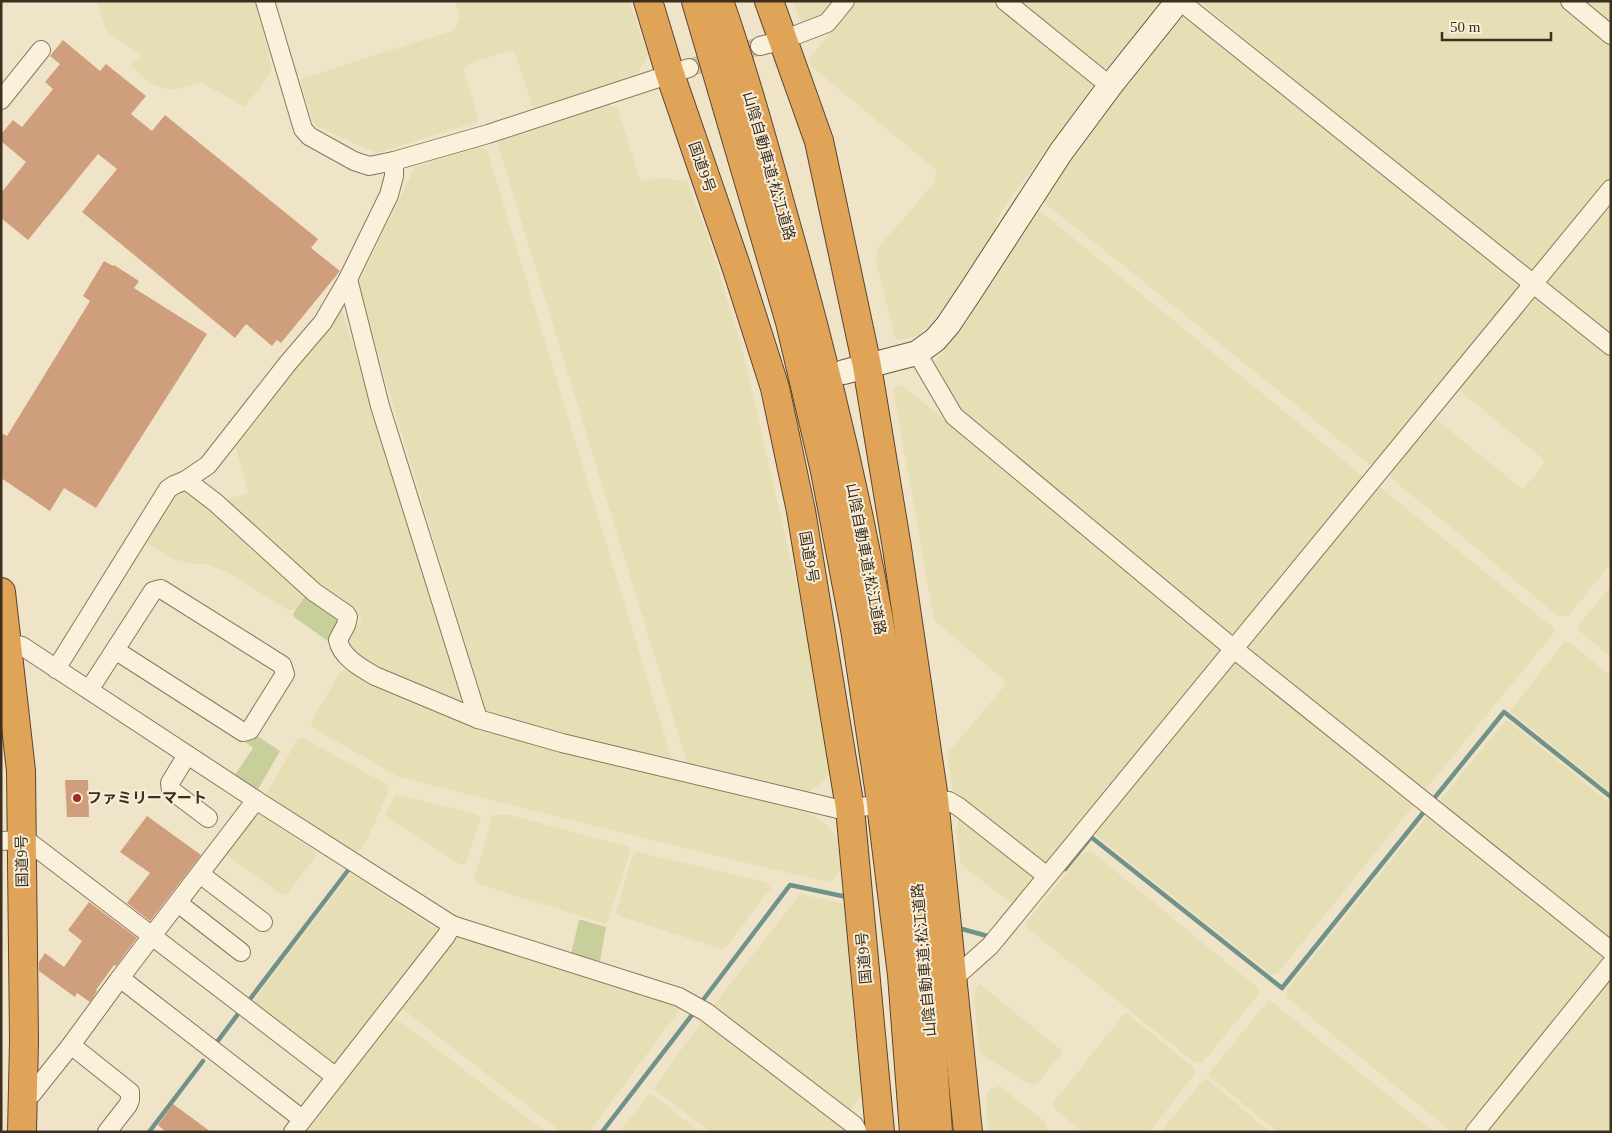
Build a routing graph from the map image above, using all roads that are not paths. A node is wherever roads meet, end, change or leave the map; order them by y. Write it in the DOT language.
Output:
graph roads {
  1 [pos="265,1"];
  2 [pos="648,1"];
  3 [pos="696,1"];
  4 [pos="719,1"];
  5 [pos="769,1"];
  6 [pos="844,1"];
  7 [pos="1005,1"];
  8 [pos="1179,1"];
  9 [pos="1570,1"];
  10 [pos="1611,34"];
  11 [pos="771,43"];
  12 [pos="41,50"];
  13 [pos="679,71"];
  14 [pos="1110,86"];
  15 [pos="1,100"];
  16 [pos="394,161"];
  17 [pos="1611,188"];
  18 [pos="348,279"];
  19 [pos="1533,282"];
  20 [pos="1611,346"];
  21 [pos="917,353"];
  22 [pos="855,369"];
  23 [pos="186,480"];
  24 [pos="1,592"];
  25 [pos="5,642"];
  26 [pos="1234,649"];
  27 [pos="115,650"];
  28 [pos="56,669"];
  29 [pos="89,690"];
  30 [pos="478,719"];
  31 [pos="187,755"];
  32 [pos="930,799"];
  33 [pos="256,800"];
  34 [pos="860,807"];
  35 [pos="208,818"];
  36 [pos="12,840"];
  37 [pos="200,874"];
  38 [pos="1048,876"];
  39 [pos="178,903"];
  40 [pos="263,922"];
  41 [pos="452,925"];
  42 [pos="152,936"];
  43 [pos="1611,951"];
  44 [pos="241,952"];
  45 [pos="1611,964"];
  46 [pos="120,978"];
  47 [pos="953,979"];
  48 [pos="71,1045"];
  49 [pos="336,1077"];
  50 [pos="23,1097"];
  51 [pos="298,1126"];
  52 [pos="24,1132"];
  53 [pos="107,1132"];
  54 [pos="858,1132"];
  55 [pos="880,1132"];
  56 [pos="914,1132"];
  57 [pos="938,1132"];
  58 [pos="968,1132"];
  59 [pos="1475,1132"];
  1 -- 16 [label="street"];
  2 -- 13 [label="highway, 国道9号"];
  3 -- 56 [label="highway, 山陰自動車道;松江道路"];
  4 -- 57 [label="highway, 山陰自動車道;松江道路"];
  5 -- 11 [label="highway"];
  6 -- 11 [label="street"];
  7 -- 14 [label="street"];
  8 -- 14 [label="street"];
  8 -- 19 [label="street"];
  9 -- 10 [label="street"];
  11 -- 22 [label="highway"];
  12 -- 15 [label="street"];
  13 -- 16 [label="street"];
  13 -- 34 [label="highway, 国道9号"];
  14 -- 21 [label="street"];
  16 -- 18 [label="street"];
  17 -- 19 [label="street"];
  18 -- 23 [label="street"];
  18 -- 30 [label="street"];
  19 -- 20 [label="street"];
  19 -- 26 [label="street"];
  21 -- 22 [label="street"];
  21 -- 26 [label="street"];
  22 -- 32 [label="highway"];
  23 -- 28 [label="street"];
  23 -- 30 [label="street"];
  24 -- 25 [label="highway, 国道9号"];
  25 -- 28 [label="street"];
  25 -- 36 [label="highway, 国道9号"];
  26 -- 38 [label="street"];
  26 -- 43 [label="street"];
  27 -- 27 [label="street"];
  27 -- 29 [label="street"];
  28 -- 29 [label="street"];
  29 -- 31 [label="street"];
  30 -- 34 [label="street"];
  31 -- 33 [label="street"];
  31 -- 35 [label="street"];
  32 -- 38 [label="street"];
  32 -- 47 [label="highway"];
  33 -- 37 [label="street"];
  33 -- 41 [label="street"];
  34 -- 55 [label="highway, 国道9号"];
  36 -- 42 [label="street"];
  36 -- 50 [label="highway, 国道9号"];
  37 -- 39 [label="street"];
  37 -- 40 [label="street"];
  38 -- 47 [label="street"];
  39 -- 42 [label="street"];
  39 -- 44 [label="street"];
  41 -- 49 [label="street"];
  41 -- 54 [label="street"];
  42 -- 46 [label="street"];
  42 -- 49 [label="street"];
  45 -- 59 [label="street"];
  46 -- 48 [label="street"];
  46 -- 51 [label="street"];
  47 -- 58 [label="highway"];
  48 -- 50 [label="street"];
  48 -- 53 [label="street"];
  49 -- 51 [label="street"];
  50 -- 52 [label="highway, 国道9号"];
}
